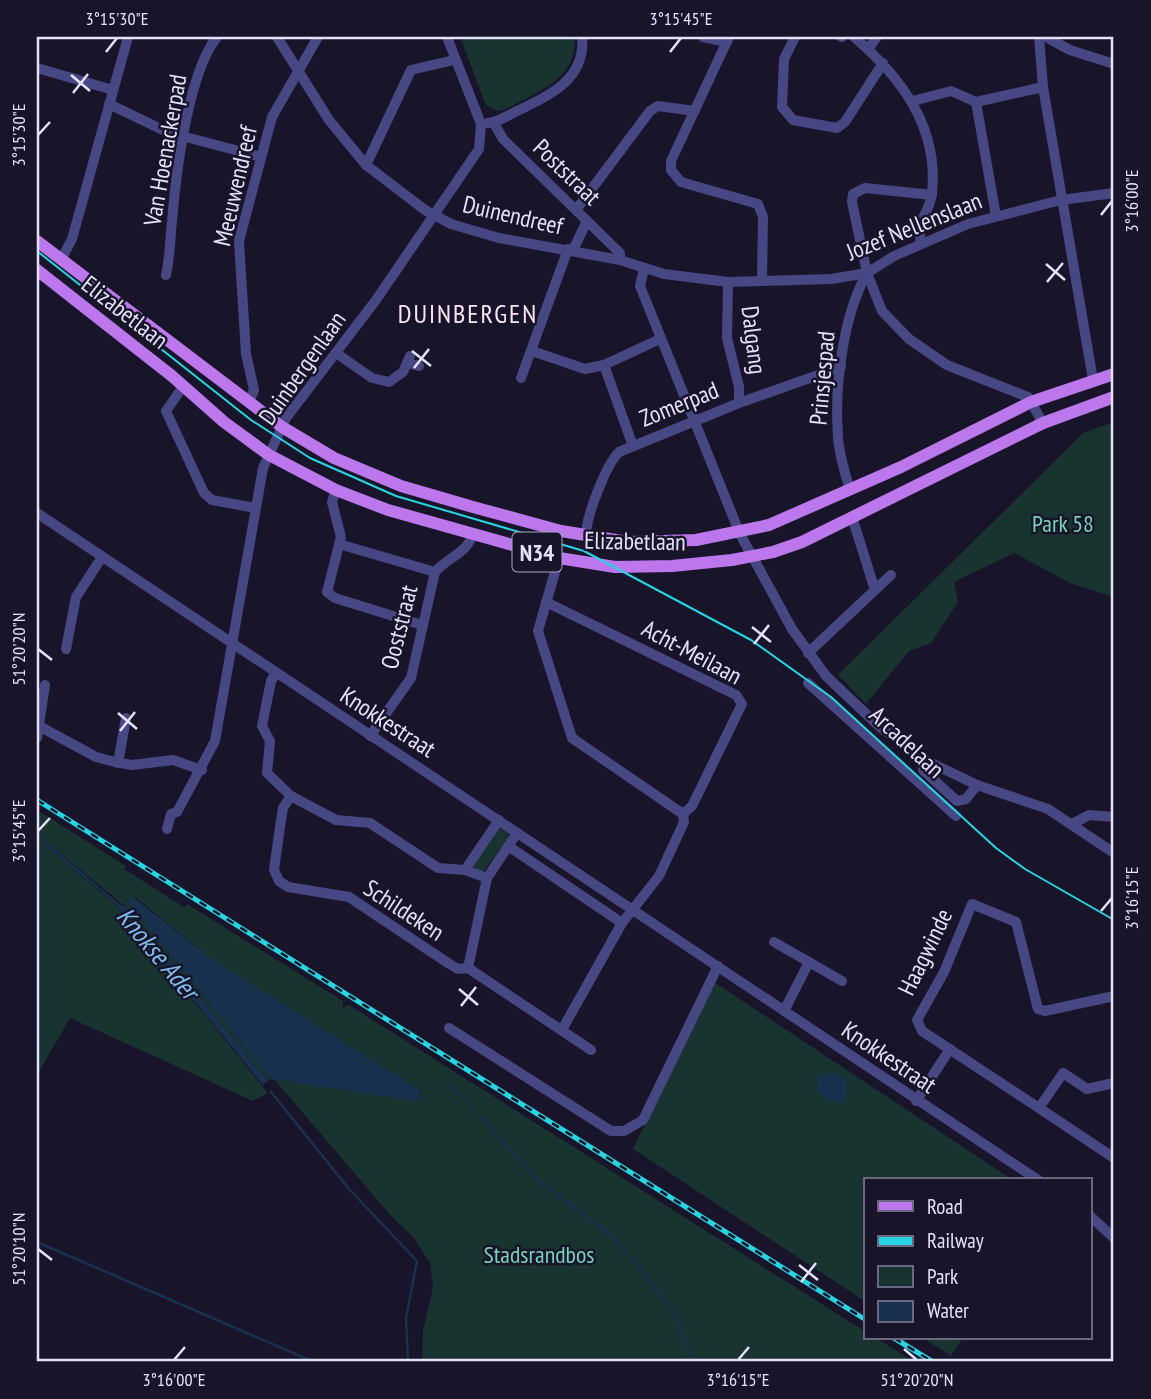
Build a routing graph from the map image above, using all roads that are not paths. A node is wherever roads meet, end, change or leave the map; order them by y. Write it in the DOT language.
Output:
graph roads {
  1 [pos="128,37"];
  2 [pos="216,37"];
  3 [pos="277,37"];
  4 [pos="318,37"];
  5 [pos="447,37"];
  6 [pos="582,37"];
  7 [pos="703,37"];
  8 [pos="795,37"];
  9 [pos="854,37"];
  10 [pos="877,37"];
  11 [pos="1039,37"];
  12 [pos="1046,37"];
  13 [pos="728,40"];
  14 [pos="868,49"];
  15 [pos="454,60"];
  16 [pos="883,63"];
  17 [pos="1114,64"];
  18 [pos="298,67"];
  19 [pos="37,68"];
  20 [pos="1043,87"];
  21 [pos="113,90"];
  22 [pos="913,101"];
  23 [pos="976,102"];
  24 [pos="109,104"];
  25 [pos="695,111"];
  26 [pos="494,123"];
  27 [pos="481,124"];
  28 [pos="185,137"];
  29 [pos="261,157"];
  30 [pos="366,166"];
  31 [pos="1114,193"];
  32 [pos="932,195"];
  33 [pos="1061,200"];
  34 [pos="576,210"];
  35 [pos="436,216"];
  36 [pos="996,216"];
  37 [pos="587,221"];
  38 [pos="37,241"];
  39 [pos="921,243"];
  40 [pos="571,250"];
  41 [pos="61,258"];
  42 [pos="620,260"];
  43 [pos="645,269"];
  44 [pos="37,270"];
  45 [pos="867,273"];
  46 [pos="166,275"];
  47 [pos="762,281"];
  48 [pos="728,282"];
  49 [pos="660,339"];
  50 [pos="532,351"];
  51 [pos="335,354"];
  52 [pos="412,362"];
  53 [pos="604,365"];
  54 [pos="841,366"];
  55 [pos="1114,374"];
  56 [pos="521,378"];
  57 [pos="1093,380"];
  58 [pos="182,388"];
  59 [pos="1114,397"];
  60 [pos="249,402"];
  61 [pos="1031,402"];
  62 [pos="739,403"];
  63 [pos="694,421"];
  64 [pos="1043,423"];
  65 [pos="282,427"];
  66 [pos="633,446"];
  67 [pos="270,455"];
  68 [pos="336,490"];
  69 [pos="850,490"];
  70 [pos="256,508"];
  71 [pos="37,513"];
  72 [pos="852,517"];
  73 [pos="740,534"];
  74 [pos="472,535"];
  75 [pos="586,536"];
  76 [pos="339,544"];
  77 [pos="102,556"];
  78 [pos="752,557"];
  79 [pos="559,558"];
  80 [pos="435,572"];
  81 [pos="891,575"];
  82 [pos="875,590"];
  83 [pos="546,602"];
  84 [pos="422,625"];
  85 [pos="233,644"];
  86 [pos="66,649"];
  87 [pos="808,653"];
  88 [pos="276,673"];
  89 [pos="808,683"];
  90 [pos="45,685"];
  91 [pos="838,688"];
  92 [pos="828,701"];
  93 [pos="126,718"];
  94 [pos="39,726"];
  95 [pos="370,736"];
  96 [pos="37,738"];
  97 [pos="923,759"];
  98 [pos="118,763"];
  99 [pos="202,770"];
  100 [pos="977,785"];
  101 [pos="291,796"];
  102 [pos="683,814"];
  103 [pos="956,816"];
  104 [pos="1114,817"];
  105 [pos="499,820"];
  106 [pos="1072,824"];
  107 [pos="167,829"];
  108 [pos="517,832"];
  109 [pos="508,846"];
  110 [pos="1114,853"];
  111 [pos="466,870"];
  112 [pos="487,878"];
  113 [pos="632,909"];
  114 [pos="622,923"];
  115 [pos="774,942"];
  116 [pos="809,962"];
  117 [pos="718,966"];
  118 [pos="468,968"];
  119 [pos="842,981"];
  120 [pos="1114,996"];
  121 [pos="784,1011"];
  122 [pos="449,1028"];
  123 [pos="563,1028"];
  124 [pos="950,1049"];
  125 [pos="591,1050"];
  126 [pos="1114,1083"];
  127 [pos="916,1101"];
  128 [pos="1039,1108"];
  129 [pos="1114,1158"];
  130 [pos="1035,1178"];
  131 [pos="1092,1218"];
  132 [pos="1112,1236"];
  133 [pos="1114,1244"];
  1 -- 21 [label="street"];
  2 -- 28 [label="street, Van Hoenackerpad"];
  3 -- 18 [label="street, Duinendreef"];
  4 -- 18 [label="street, Meeuwendreef"];
  5 -- 15 [label="street"];
  6 -- 26 [label="street"];
  7 -- 13 [label="street"];
  8 -- 16 [label="street"];
  9 -- 14 [label="street"];
  10 -- 14 [label="street"];
  11 -- 20 [label="street"];
  12 -- 17 [label="street"];
  13 -- 25 [label="street"];
  14 -- 16 [label="street"];
  15 -- 27 [label="street"];
  15 -- 30 [label="street"];
  16 -- 22 [label="street"];
  18 -- 29 [label="street, Meeuwendreef"];
  18 -- 30 [label="street, Duinendreef"];
  19 -- 21 [label="street"];
  20 -- 23 [label="street"];
  20 -- 33 [label="street"];
  21 -- 24 [label="street"];
  22 -- 23 [label="street"];
  22 -- 32 [label="street"];
  23 -- 36 [label="street"];
  24 -- 28 [label="street"];
  24 -- 41 [label="street"];
  25 -- 34 [label="street"];
  25 -- 47 [label="street"];
  26 -- 27 [label="street"];
  26 -- 34 [label="street, Poststraat"];
  27 -- 35 [label="street, Duinbergenlaan"];
  28 -- 29 [label="street"];
  28 -- 46 [label="street, Van Hoenackerpad"];
  29 -- 60 [label="street, Meeuwendreef"];
  30 -- 35 [label="street, Duinendreef"];
  31 -- 33 [label="street, Jozef Nellenslaan"];
  32 -- 39 [label="street"];
  32 -- 45 [label="street"];
  33 -- 36 [label="street, Jozef Nellenslaan"];
  33 -- 57 [label="street"];
  34 -- 37 [label="street, Poststraat"];
  35 -- 40 [label="street, Duinendreef"];
  35 -- 51 [label="street, Duinbergenlaan"];
  36 -- 39 [label="street, Jozef Nellenslaan"];
  37 -- 40 [label="street, Duinendreef"];
  37 -- 42 [label="street, Poststraat"];
  38 -- 41 [label="main road, Elizabetlaan / N34"];
  39 -- 45 [label="street, Jozef Nellenslaan"];
  40 -- 42 [label="street, Duinendreef"];
  40 -- 50 [label="street"];
  41 -- 60 [label="main road, Elizabetlaan / N34"];
  42 -- 43 [label="street, Duinendreef"];
  43 -- 48 [label="street, Jozef Nellenslaan"];
  43 -- 49 [label="street, Arcadelaan"];
  44 -- 58 [label="main road, Elizabetlaan / N34"];
  45 -- 47 [label="street, Jozef Nellenslaan"];
  45 -- 54 [label="street, Prinsjespad"];
  45 -- 61 [label="street"];
  47 -- 48 [label="street, Jozef Nellenslaan"];
  48 -- 62 [label="street, Dalgang"];
  49 -- 53 [label="street"];
  49 -- 63 [label="street, Arcadelaan"];
  50 -- 53 [label="street"];
  50 -- 56 [label="street"];
  51 -- 52 [label="street"];
  51 -- 65 [label="street, Duinbergenlaan"];
  53 -- 66 [label="street"];
  54 -- 62 [label="street, Zomerpad"];
  54 -- 69 [label="street, Prinsjespad"];
  55 -- 57 [label="main road, Elizabetlaan / N34"];
  57 -- 61 [label="main road, Elizabetlaan / N34"];
  58 -- 67 [label="main road, Elizabetlaan / N34"];
  58 -- 70 [label="street"];
  59 -- 64 [label="main road, Elizabetlaan / N34"];
  60 -- 65 [label="main road, Elizabetlaan / N34"];
  61 -- 64 [label="street"];
  61 -- 69 [label="main road, Elizabetlaan / N34"];
  62 -- 63 [label="street, Zomerpad"];
  63 -- 66 [label="street, Zomerpad"];
  63 -- 73 [label="street, Arcadelaan"];
  64 -- 72 [label="main road, Elizabetlaan / N34"];
  65 -- 67 [label="street, Duinbergenlaan"];
  65 -- 75 [label="main road, Elizabetlaan / N34"];
  66 -- 75 [label="street, Zomerpad"];
  67 -- 68 [label="main road, Elizabetlaan / N34"];
  67 -- 70 [label="street, Duinbergenlaan"];
  68 -- 74 [label="main road, Elizabetlaan / N34"];
  68 -- 76 [label="street"];
  69 -- 73 [label="main road, Elizabetlaan / N34"];
  70 -- 85 [label="street, Duinbergenlaan"];
  71 -- 77 [label="street, Knokkestraat"];
  72 -- 78 [label="main road, Elizabetlaan / N34"];
  72 -- 82 [label="street"];
  73 -- 75 [label="main road, Elizabetlaan / N34"];
  73 -- 78 [label="street, Arcadelaan"];
  74 -- 79 [label="main road, Elizabetlaan / N34"];
  74 -- 80 [label="street, Ooststraat"];
  76 -- 80 [label="street"];
  76 -- 84 [label="street"];
  77 -- 85 [label="street, Knokkestraat"];
  77 -- 86 [label="street"];
  78 -- 79 [label="main road, Elizabetlaan / N34"];
  78 -- 87 [label="street, Arcadelaan"];
  79 -- 83 [label="street"];
  80 -- 84 [label="street, Ooststraat"];
  81 -- 82 [label="street"];
  82 -- 87 [label="street"];
  83 -- 102 [label="street"];
  83 -- 102 [label="street, Acht-Meilaan"];
  84 -- 95 [label="street, Ooststraat"];
  85 -- 88 [label="street, Knokkestraat"];
  85 -- 99 [label="street, Duinbergenlaan"];
  87 -- 91 [label="street, Arcadelaan"];
  88 -- 95 [label="street, Knokkestraat"];
  88 -- 101 [label="street"];
  89 -- 92 [label="street, Arcadelaan"];
  90 -- 94 [label="street"];
  91 -- 92 [label="street"];
  91 -- 97 [label="street, Arcadelaan"];
  92 -- 103 [label="street, Arcadelaan"];
  93 -- 98 [label="street"];
  94 -- 96 [label="street"];
  94 -- 98 [label="street"];
  95 -- 105 [label="street, Knokkestraat"];
  97 -- 100 [label="street, Arcadelaan"];
  97 -- 100 [label="street, Arcadelaan"];
  98 -- 99 [label="street"];
  99 -- 107 [label="street, Duinbergenlaan"];
  100 -- 106 [label="street, Arcadelaan"];
  101 -- 111 [label="street"];
  101 -- 118 [label="street, Schildeken"];
  102 -- 113 [label="street, Acht-Meilaan"];
  104 -- 106 [label="street"];
  105 -- 108 [label="street, Knokkestraat"];
  105 -- 111 [label="street"];
  106 -- 110 [label="street, Arcadelaan"];
  108 -- 109 [label="street, Schildeken"];
  108 -- 113 [label="street, Knokkestraat"];
  109 -- 112 [label="street, Schildeken"];
  109 -- 114 [label="street"];
  111 -- 112 [label="street"];
  112 -- 118 [label="street, Schildeken"];
  113 -- 114 [label="street"];
  113 -- 117 [label="street, Knokkestraat"];
  114 -- 123 [label="street"];
  115 -- 116 [label="street"];
  116 -- 119 [label="street"];
  116 -- 121 [label="street"];
  117 -- 121 [label="street, Knokkestraat"];
  117 -- 122 [label="street"];
  118 -- 123 [label="street, Schildeken"];
  120 -- 124 [label="street, Haagwinde"];
  121 -- 127 [label="street, Knokkestraat"];
  123 -- 125 [label="street, Schildeken"];
  124 -- 127 [label="street"];
  124 -- 128 [label="street, Haagwinde"];
  126 -- 128 [label="street"];
  127 -- 130 [label="street, Knokkestraat"];
  128 -- 129 [label="street, Haagwinde"];
  131 -- 132 [label="street"];
  132 -- 133 [label="street"];
}
